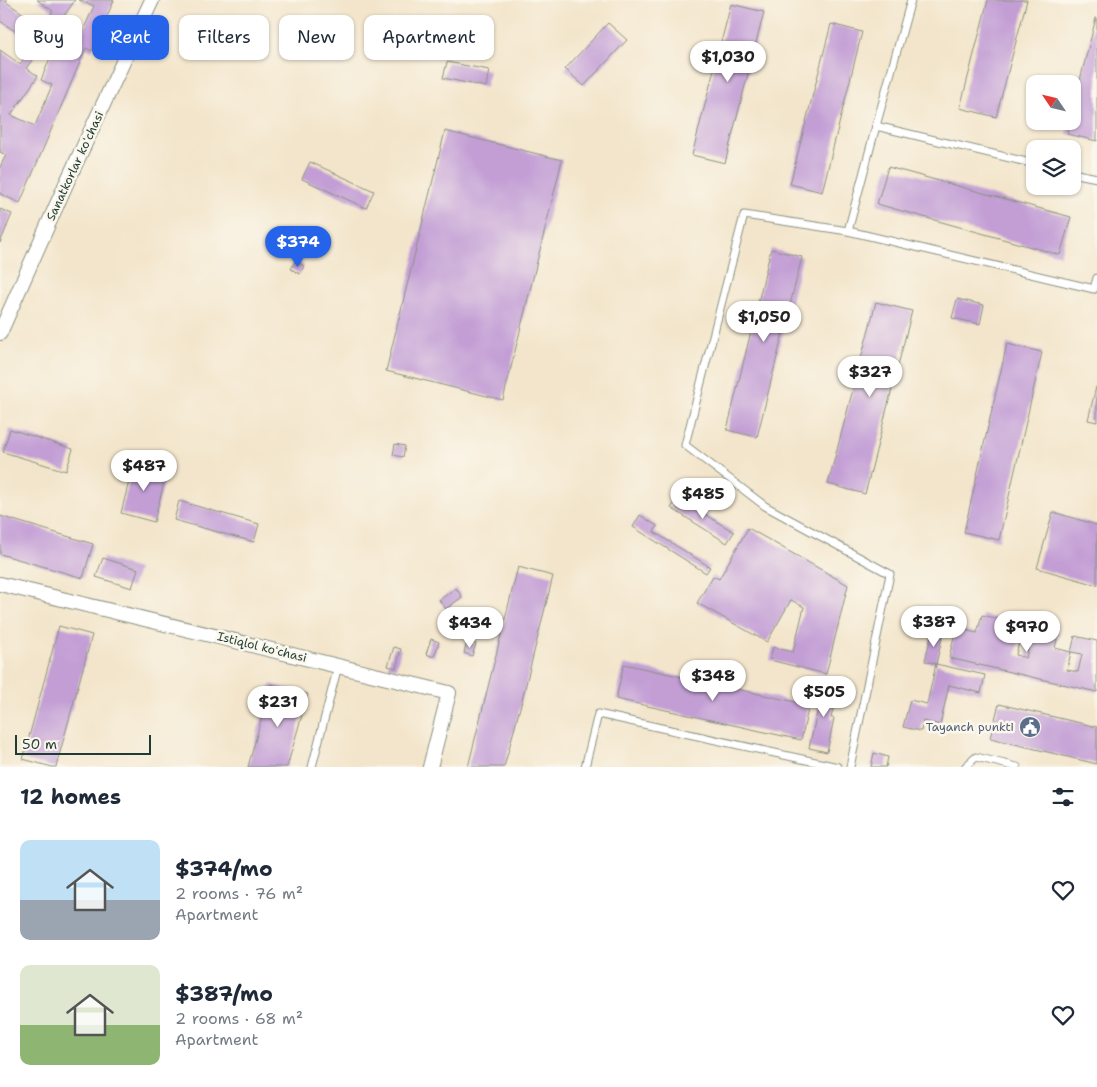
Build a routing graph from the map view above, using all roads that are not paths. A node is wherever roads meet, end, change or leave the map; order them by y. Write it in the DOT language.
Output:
graph roads {
  1 [pos="152,0"];
  2 [pos="911,0"];
  3 [pos="876,126"];
  4 [pos="1026,162"];
  5 [pos="1081,174"];
  6 [pos="1097,178"];
  7 [pos="848,231"];
  8 [pos="1097,278"];
  9 [pos="0,333"];
  10 [pos="0,584"];
  11 [pos="338,666"];
  12 [pos="312,767"];
  13 [pos="430,767"];
  14 [pos="585,767"];
  15 [pos="838,767"];
  16 [pos="850,767"];
  17 [pos="964,767"];
  18 [pos="1017,767"];
  1 -- 9 [label="street, Sanatkorlar koʻchasi"];
  2 -- 3 [label="lane"];
  3 -- 4 [label="lane"];
  3 -- 7 [label="lane"];
  5 -- 6 [label="lane"];
  7 -- 8 [label="lane"];
  7 -- 16 [label="lane"];
  10 -- 11 [label="street, Istiqlol koʻchasi"];
  11 -- 12 [label="lane"];
  11 -- 13 [label="street, Istiqlol koʻchasi"];
  14 -- 15 [label="lane"];
  17 -- 18 [label="lane"];
}
